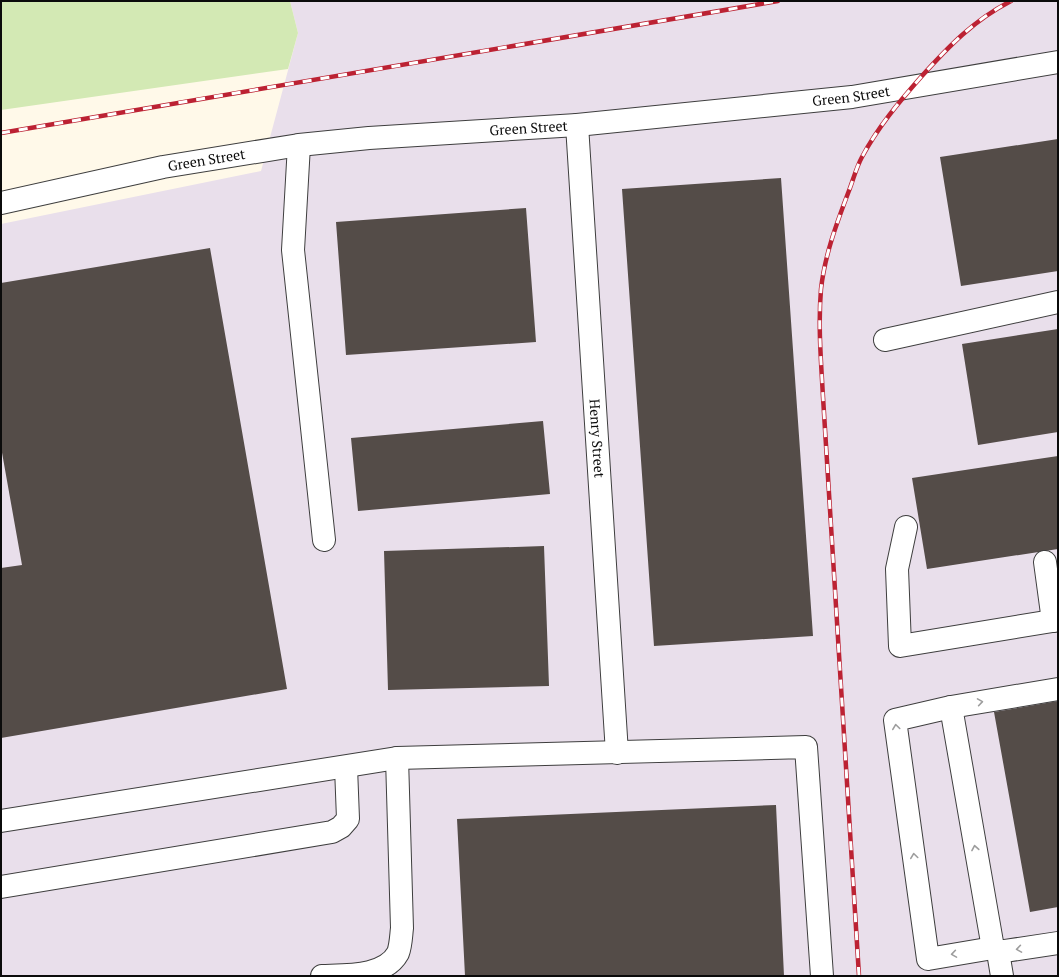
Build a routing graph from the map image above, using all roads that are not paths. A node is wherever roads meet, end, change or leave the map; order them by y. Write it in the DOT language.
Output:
graph roads {
  1 [pos="1058,62"];
  2 [pos="577,125"];
  3 [pos="299,145"];
  4 [pos="1,203"];
  5 [pos="1058,302"];
  6 [pos="885,340"];
  7 [pos="906,526"];
  8 [pos="324,540"];
  9 [pos="1045,562"];
  10 [pos="1055,621"];
  11 [pos="1058,689"];
  12 [pos="951,707"];
  13 [pos="617,753"];
  14 [pos="397,758"];
  15 [pos="346,767"];
  16 [pos="1,821"];
  17 [pos="1,888"];
  18 [pos="1058,942"];
  19 [pos="995,950"];
  20 [pos="322,976"];
  21 [pos="822,976"];
  22 [pos="1002,976"];
  1 -- 2 [label="street, Green Street"];
  2 -- 3 [label="street, Green Street"];
  2 -- 13 [label="street, Henry Street"];
  3 -- 4 [label="street, Green Street"];
  3 -- 8 [label="street"];
  5 -- 6 [label="street"];
  7 -- 10 [label="street"];
  9 -- 10 [label="street"];
  12 -- 11 [label="street, one-way"];
  19 -- 12 [label="street, one-way"];
  19 -- 12 [label="street, one-way"];
  13 -- 14 [label="street"];
  13 -- 21 [label="street"];
  14 -- 15 [label="street"];
  14 -- 20 [label="street"];
  15 -- 16 [label="street"];
  15 -- 17 [label="street"];
  18 -- 19 [label="street, one-way"];
  19 -- 22 [label="street"];
}
